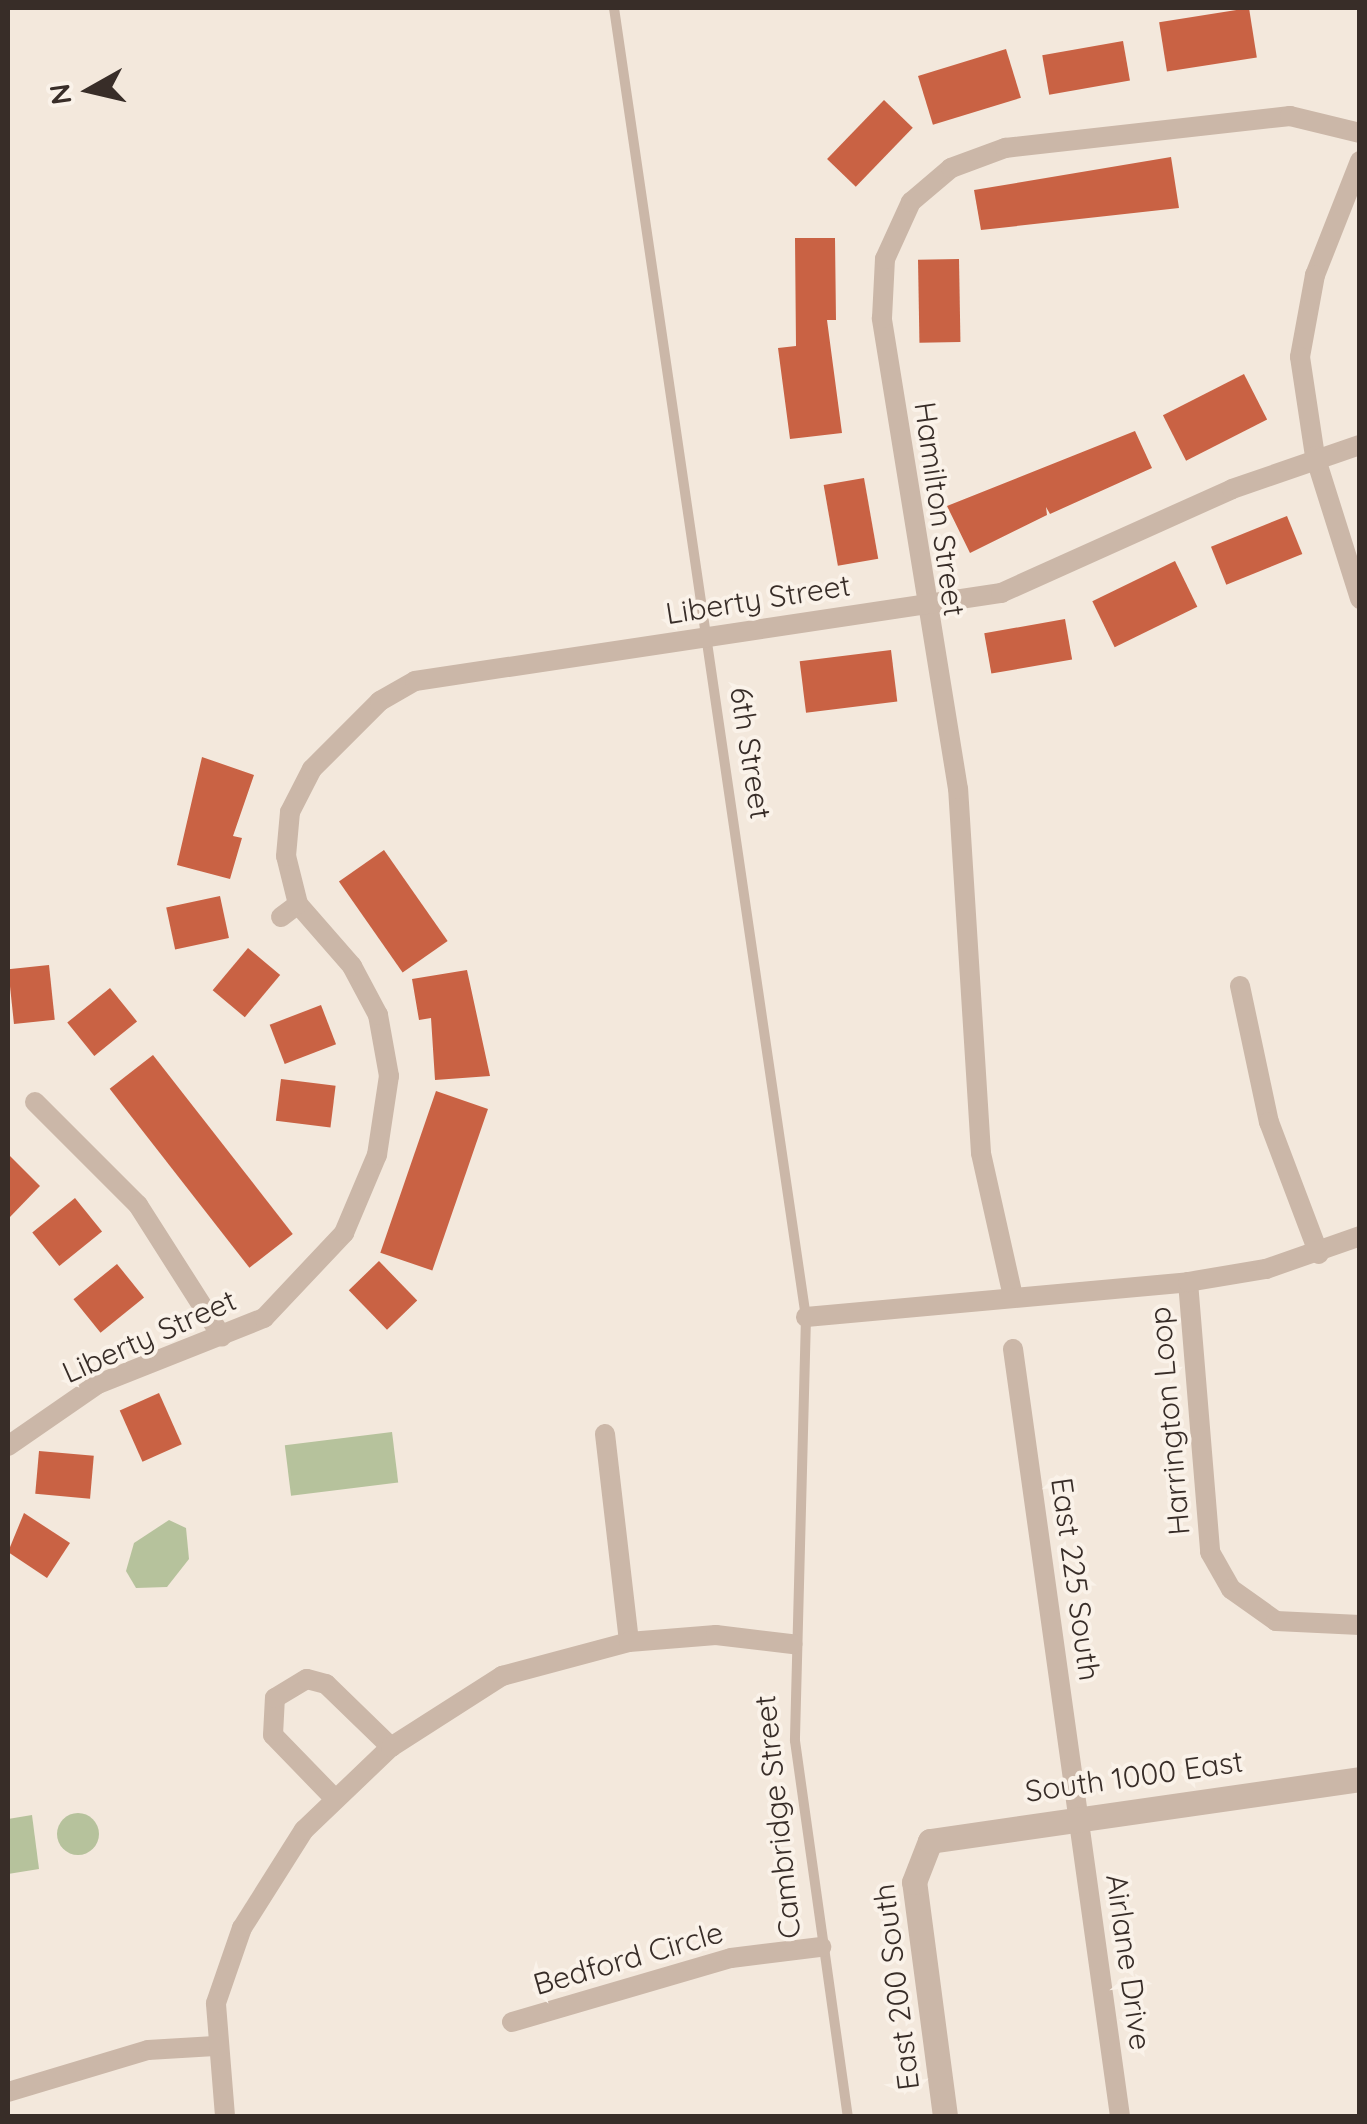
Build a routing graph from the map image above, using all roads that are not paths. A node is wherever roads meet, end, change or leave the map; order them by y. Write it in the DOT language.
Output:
graph roads {
  1 [pos="614,8"];
  2 [pos="1360,133"];
  3 [pos="1360,161"];
  4 [pos="1360,445"];
  5 [pos="1315,456"];
  6 [pos="1360,599"];
  7 [pos="924,605"];
  8 [pos="708,637"];
  9 [pos="1240,986"];
  10 [pos="35,1102"];
  11 [pos="1360,1236"];
  12 [pos="1319,1254"];
  13 [pos="1188,1282"];
  14 [pos="1012,1292"];
  15 [pos="806,1317"];
  16 [pos="222,1338"];
  17 [pos="1013,1349"];
  18 [pos="605,1434"];
  19 [pos="8,1446"];
  20 [pos="799,1509"];
  21 [pos="1360,1625"];
  22 [pos="629,1642"];
  23 [pos="792,1644"];
  24 [pos="391,1747"];
  25 [pos="1360,1779"];
  26 [pos="334,1799"];
  27 [pos="1079,1816"];
  28 [pos="922,1850"];
  29 [pos="821,1948"];
  30 [pos="512,2022"];
  31 [pos="215,2046"];
  32 [pos="8,2092"];
  33 [pos="225,2116"];
  34 [pos="848,2116"];
  35 [pos="945,2116"];
  36 [pos="1120,2116"];
  1 -- 8 [label="lane, 6th Street"];
  2 -- 7 [label="street, Hamilton Street"];
  3 -- 5 [label="street"];
  4 -- 5 [label="street, Liberty Street"];
  5 -- 6 [label="street"];
  5 -- 7 [label="street, Liberty Street"];
  7 -- 8 [label="street, Liberty Street"];
  7 -- 14 [label="street, Hamilton Street"];
  8 -- 15 [label="lane, 6th Street"];
  8 -- 16 [label="street, Liberty Street"];
  9 -- 12 [label="street"];
  10 -- 16 [label="street"];
  11 -- 12 [label="street"];
  12 -- 13 [label="street"];
  13 -- 14 [label="street"];
  13 -- 21 [label="street, Harrington Loop"];
  14 -- 15 [label="street"];
  15 -- 20 [label="lane, 6th Street"];
  16 -- 19 [label="street, Liberty Street"];
  17 -- 27 [label="street, East 225 South"];
  18 -- 22 [label="street"];
  20 -- 23 [label="lane, Cambridge Street"];
  22 -- 23 [label="street"];
  22 -- 24 [label="street"];
  23 -- 29 [label="lane, Cambridge Street"];
  24 -- 26 [label="street"];
  24 -- 26 [label="street"];
  25 -- 27 [label="street, South 1000 East"];
  26 -- 31 [label="street"];
  27 -- 28 [label="street, South 1000 East"];
  27 -- 36 [label="street, Airlane Drive"];
  28 -- 35 [label="street, East 200 South"];
  29 -- 30 [label="street, Bedford Circle"];
  29 -- 34 [label="lane, Cambridge Street"];
  31 -- 32 [label="street"];
  31 -- 33 [label="street"];
}
